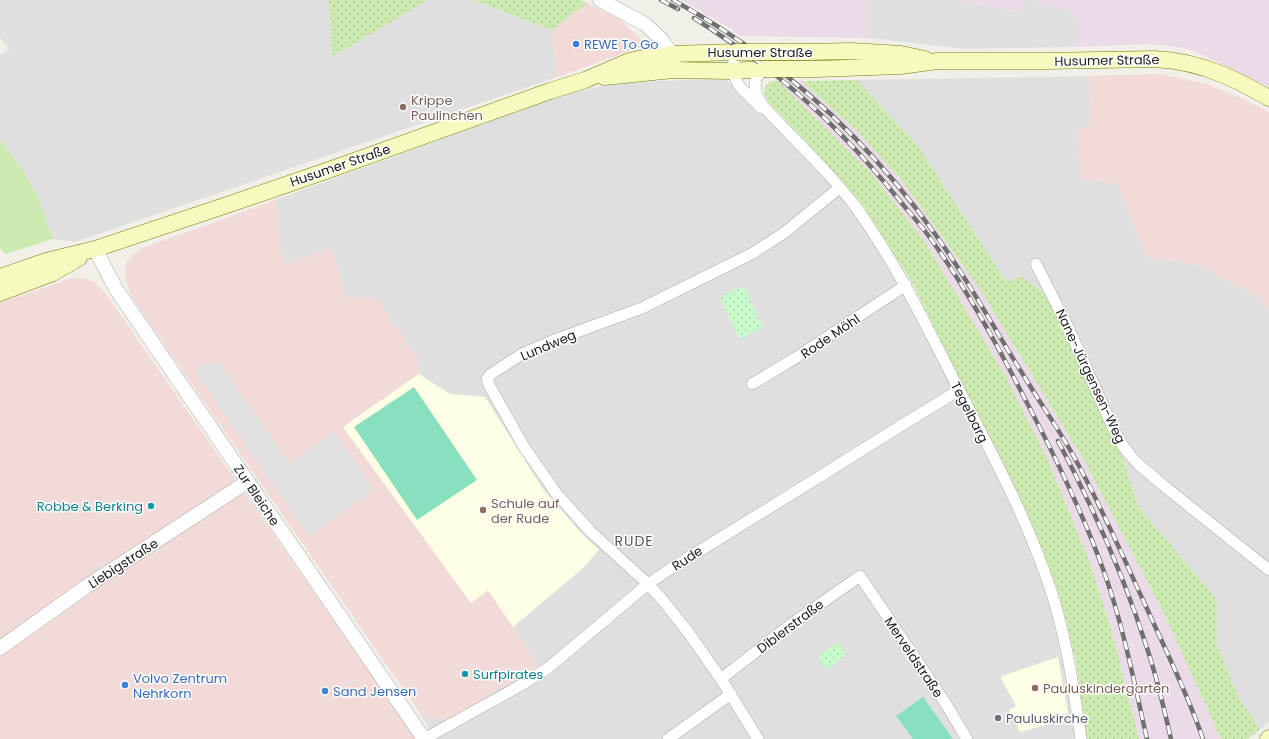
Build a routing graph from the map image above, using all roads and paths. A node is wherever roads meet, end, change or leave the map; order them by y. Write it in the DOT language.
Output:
graph roads {
  1 [pos="600,0"];
  2 [pos="736,52"];
  3 [pos="672,54"];
  4 [pos="938,61"];
  5 [pos="764,69"];
  6 [pos="673,70"];
  7 [pos="732,71"];
  8 [pos="584,80"];
  9 [pos="1269,98"];
  10 [pos="780,124"];
  11 [pos="839,188"];
  12 [pos="95,249"];
  13 [pos="1036,264"];
  14 [pos="0,277"];
  15 [pos="906,285"];
  16 [pos="0,293"];
  17 [pos="752,384"];
  18 [pos="959,390"];
  19 [pos="247,482"];
  20 [pos="1269,570"];
  21 [pos="860,576"];
  22 [pos="648,584"];
  23 [pos="0,648"];
  24 [pos="722,679"];
  25 [pos="731,694"];
  26 [pos="424,739"];
  27 [pos="668,739"];
  28 [pos="758,739"];
  29 [pos="967,739"];
  30 [pos="1081,739"];
  1 -- 3 [label="street"];
  2 -- 3 [label="main road, Husumer Straße"];
  2 -- 4 [label="main road, Husumer Straße, bridge"];
  2 -- 7 [label="street"];
  3 -- 6 [label="street"];
  3 -- 8 [label="main road, Husumer Straße"];
  4 -- 5 [label="main road, Husumer Straße, bridge"];
  4 -- 9 [label="main road, Husumer Straße"];
  5 -- 7 [label="main road, Husumer Straße"];
  5 -- 10 [label="street, Tegelbarg"];
  6 -- 7 [label="main road, Husumer Straße"];
  6 -- 8 [label="main road, Husumer Straße"];
  7 -- 10 [label="street, Tegelbarg"];
  8 -- 12 [label="main road, Husumer Straße"];
  10 -- 11 [label="street, Tegelbarg"];
  11 -- 15 [label="street, Tegelbarg"];
  11 -- 22 [label="street, Lundweg"];
  12 -- 14 [label="main road, Husumer Straße"];
  12 -- 16 [label="main road, Husumer Straße"];
  12 -- 19 [label="street, Zur Bleiche"];
  13 -- 20 [label="street, Nane-Jürgensen-Weg"];
  15 -- 17 [label="street, Rode Möhl"];
  15 -- 18 [label="street, Tegelbarg"];
  18 -- 22 [label="street, Rude"];
  18 -- 30 [label="street, Tegelbarg"];
  19 -- 23 [label="street, Liebigstraße"];
  19 -- 26 [label="street, Zur Bleiche"];
  21 -- 24 [label="street, Diblerstraße"];
  21 -- 29 [label="street, Merveldstraße"];
  22 -- 24 [label="street"];
  22 -- 26 [label="street, Rude"];
  24 -- 25 [label="street"];
  25 -- 27 [label="street"];
  25 -- 28 [label="street"];
}
